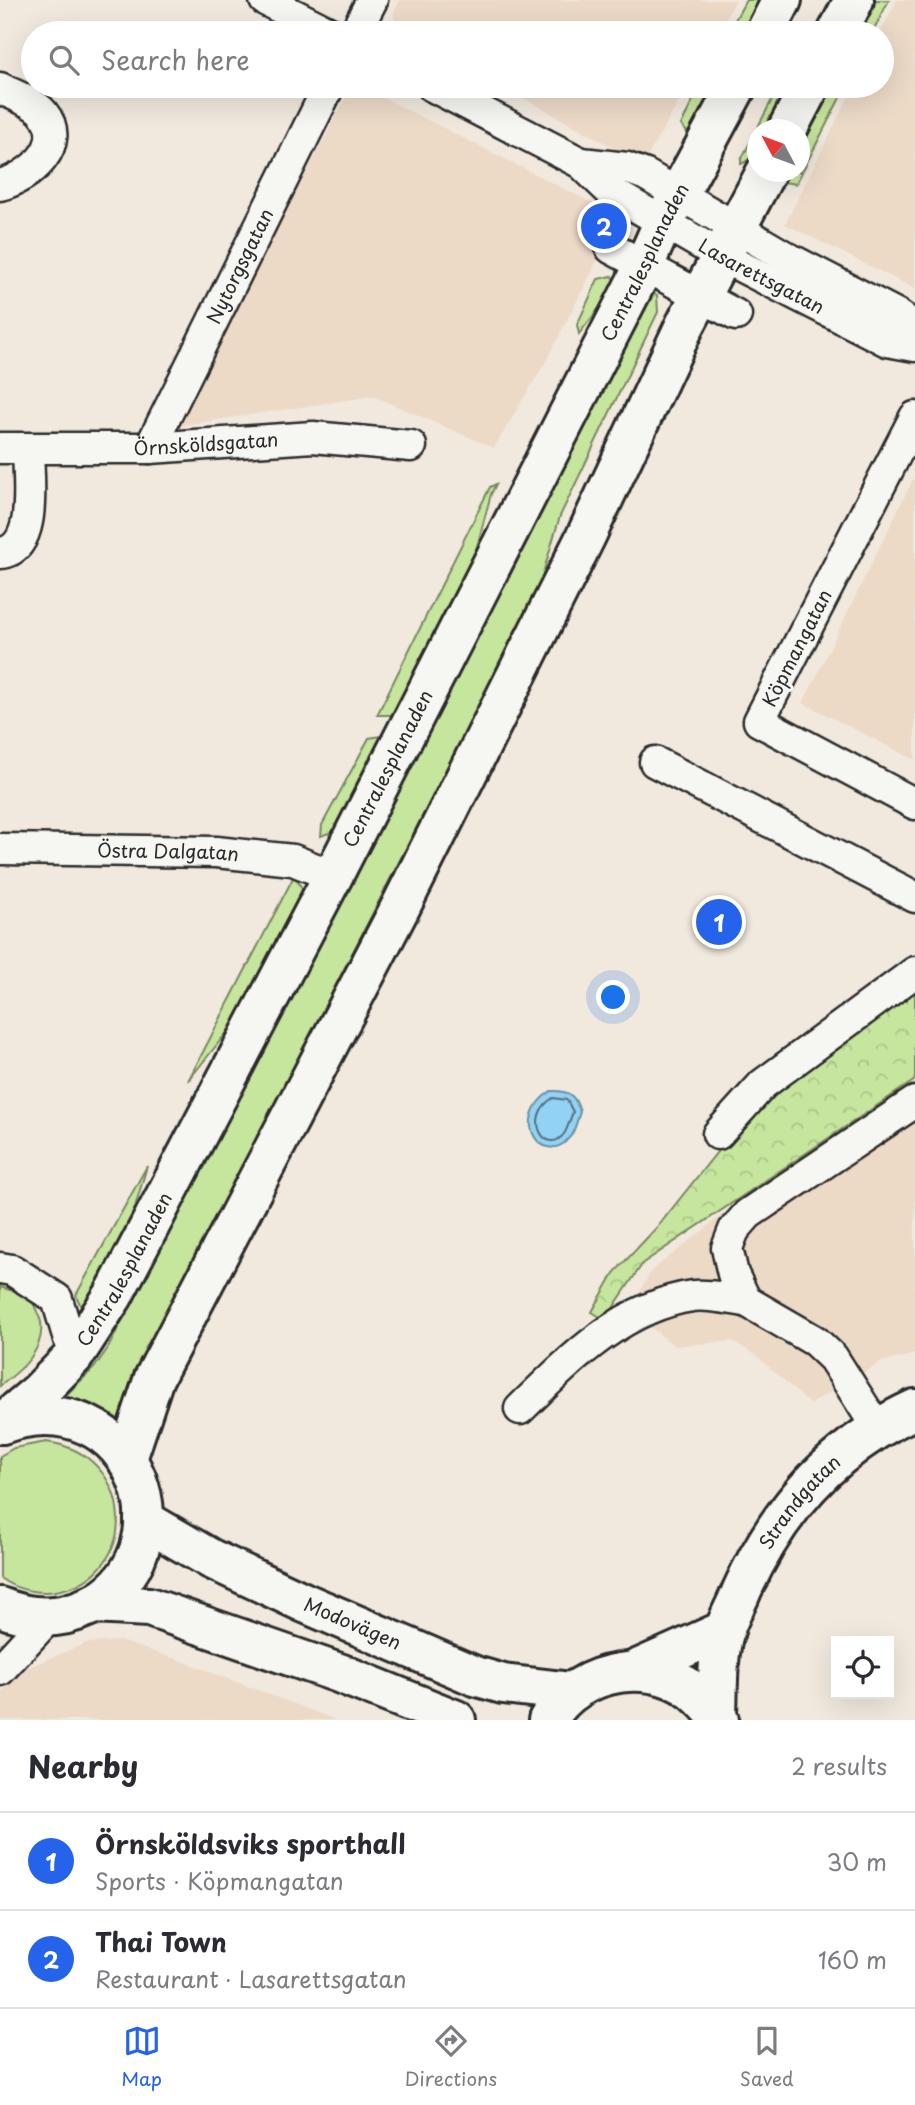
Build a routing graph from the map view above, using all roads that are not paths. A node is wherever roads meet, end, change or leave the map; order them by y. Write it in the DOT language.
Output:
graph roads {
  1 [pos="265,0"];
  2 [pos="372,0"];
  3 [pos="782,0"];
  4 [pos="854,0"];
  5 [pos="306,21"];
  6 [pos="361,21"];
  7 [pos="771,21"];
  8 [pos="843,21"];
  9 [pos="0,88"];
  10 [pos="323,98"];
  11 [pos="455,98"];
  12 [pos="731,98"];
  13 [pos="804,98"];
  14 [pos="794,119"];
  15 [pos="762,182"];
  16 [pos="0,185"];
  17 [pos="671,209"];
  18 [pos="611,248"];
  19 [pos="737,252"];
  20 [pos="644,266"];
  21 [pos="701,296"];
  22 [pos="736,315"];
  23 [pos="915,327"];
  24 [pos="915,346"];
  25 [pos="915,417"];
  26 [pos="411,446"];
  27 [pos="14,448"];
  28 [pos="150,448"];
  29 [pos="0,553"];
  30 [pos="655,762"];
  31 [pos="915,804"];
  32 [pos="0,849"];
  33 [pos="333,876"];
  34 [pos="915,897"];
  35 [pos="915,972"];
  36 [pos="915,1102"];
  37 [pos="718,1134"];
  38 [pos="0,1268"];
  39 [pos="746,1301"];
  40 [pos="74,1356"];
  41 [pos="520,1409"];
  42 [pos="915,1409"];
  43 [pos="1,1425"];
  44 [pos="878,1429"];
  45 [pos="127,1459"];
  46 [pos="144,1520"];
  47 [pos="93,1604"];
  48 [pos="0,1606"];
  49 [pos="49,1616"];
  50 [pos="725,1630"];
  51 [pos="0,1670"];
  52 [pos="633,1671"];
  53 [pos="560,1706"];
  54 [pos="718,1717"];
  55 [pos="456,1720"];
  1 -- 5 [label="street"];
  2 -- 6 [label="street"];
  3 -- 7 [label="main road"];
  4 -- 8 [label="main road"];
  9 -- 16 [label="street"];
  10 -- 28 [label="street, Nytorgsgatan"];
  11 -- 17 [label="street, Lasarettsgatan"];
  12 -- 17 [label="main road, Centralesplanaden"];
  13 -- 14 [label="main road"];
  15 -- 19 [label="main road"];
  17 -- 19 [label="street, Lasarettsgatan"];
  17 -- 20 [label="main road, Centralesplanaden"];
  18 -- 20 [label="street"];
  19 -- 21 [label="main road"];
  19 -- 23 [label="street, Lasarettsgatan"];
  19 -- 24 [label="street, Lasarettsgatan"];
  20 -- 21 [label="street"];
  20 -- 33 [label="main road, Centralesplanaden"];
  21 -- 22 [label="street"];
  21 -- 45 [label="main road"];
  25 -- 31 [label="street, Köpmangatan"];
  26 -- 28 [label="street, Örnsköldsgatan"];
  27 -- 28 [label="street, Örnsköldsgatan"];
  27 -- 29 [label="street"];
  30 -- 34 [label="street"];
  32 -- 33 [label="street, Östra Dalgatan"];
  33 -- 40 [label="main road, Centralesplanaden"];
  35 -- 37 [label="street"];
  36 -- 39 [label="street"];
  38 -- 40 [label="street"];
  39 -- 41 [label="street"];
  39 -- 44 [label="street"];
  40 -- 43 [label="main road, Centralesplanaden"];
  42 -- 44 [label="main road, Strandgatan"];
  43 -- 45 [label="main road"];
  44 -- 50 [label="main road, Strandgatan"];
  45 -- 46 [label="main road"];
  46 -- 47 [label="main road"];
  46 -- 53 [label="main road, Modovägen"];
  47 -- 49 [label="main road"];
  47 -- 55 [label="main road"];
  48 -- 49 [label="main road"];
  49 -- 51 [label="street"];
  50 -- 52 [label="main road"];
  50 -- 54 [label="main road, Strandgatan"];
  52 -- 53 [label="main road"];
  52 -- 54 [label="main road"];
}
